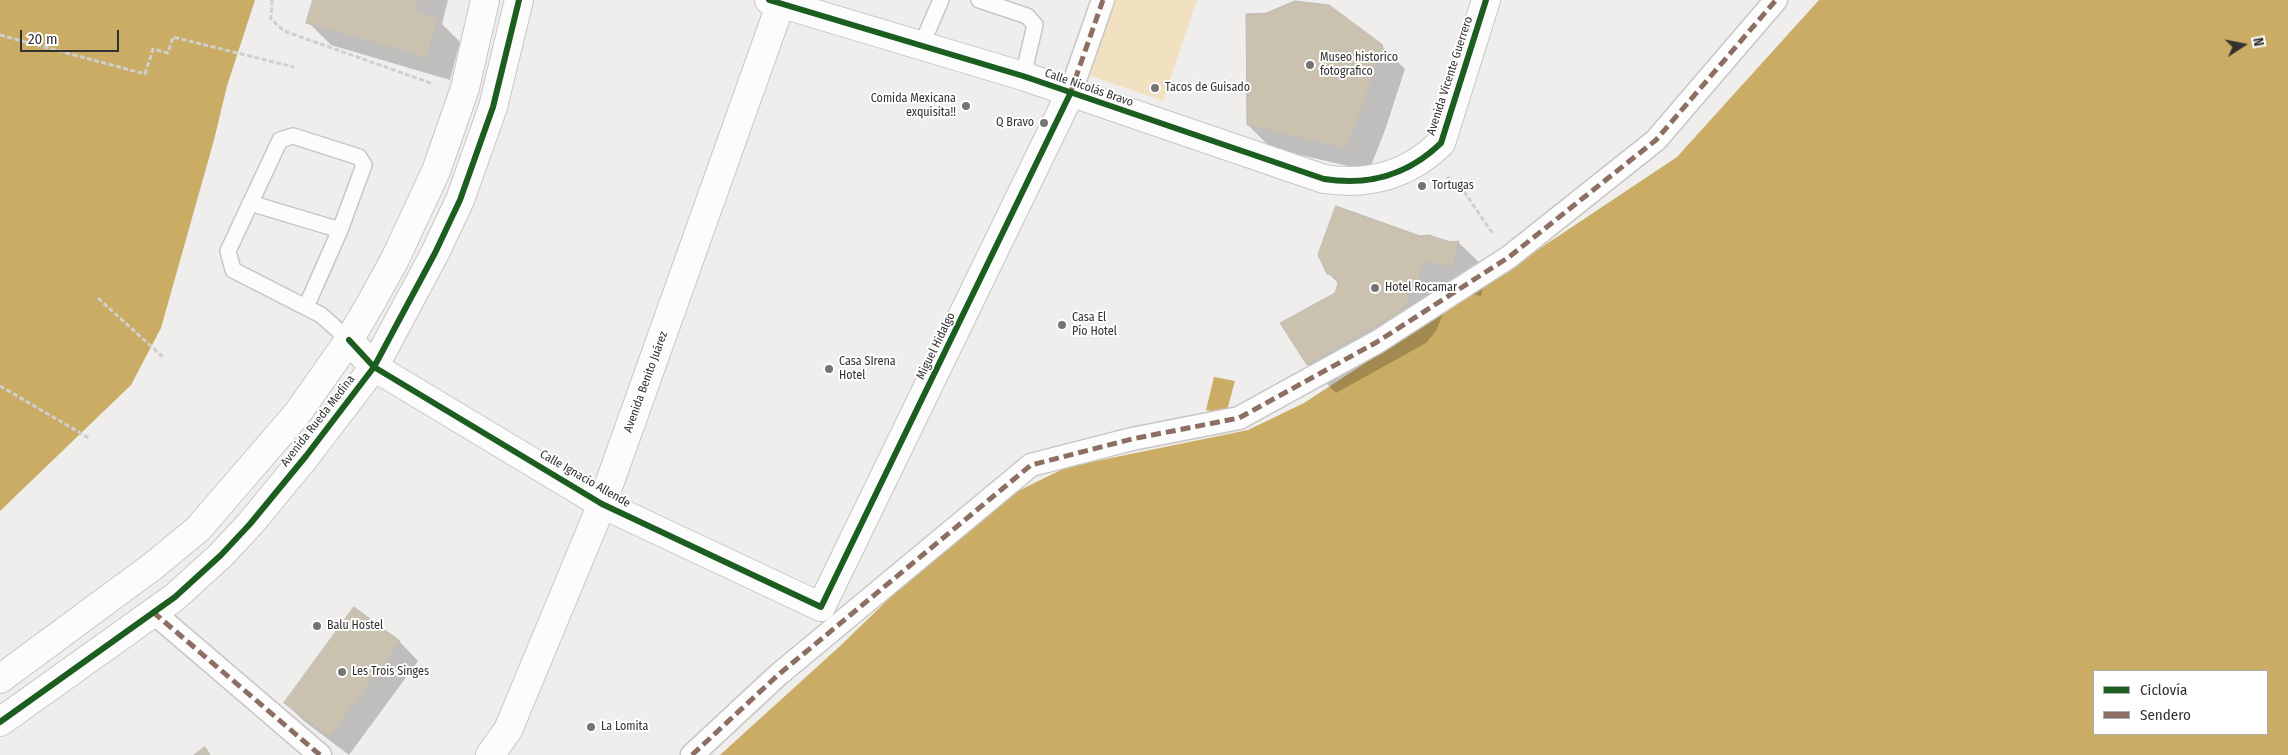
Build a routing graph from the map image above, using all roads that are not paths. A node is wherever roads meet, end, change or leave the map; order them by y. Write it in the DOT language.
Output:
graph roads {
  1 [pos="485,0"];
  2 [pos="519,0"];
  3 [pos="941,0"];
  4 [pos="979,0"];
  5 [pos="1103,0"];
  6 [pos="1486,0"];
  7 [pos="1776,0"];
  8 [pos="777,1"];
  9 [pos="921,46"];
  10 [pos="1023,76"];
  11 [pos="1070,94"];
  12 [pos="1413,165"];
  13 [pos="250,203"];
  14 [pos="340,230"];
  15 [pos="306,307"];
  16 [pos="348,340"];
  17 [pos="374,367"];
  18 [pos="602,504"];
  19 [pos="821,607"];
  20 [pos="154,612"];
  21 [pos="0,679"];
  22 [pos="0,722"];
  23 [pos="320,755"];
  24 [pos="490,755"];
  25 [pos="692,755"];
  1 -- 16 [label="street, Avenida Rueda Medina"];
  2 -- 17 [label="street, Avenida Rueda Medina"];
  3 -- 9 [label="lane"];
  4 -- 10 [label="lane"];
  5 -- 11 [label="street"];
  6 -- 12 [label="street, Avenida Vicente Guerrero"];
  7 -- 25 [label="street"];
  8 -- 9 [label="street, Calle Nicolás Bravo"];
  8 -- 18 [label="street, Avenida Benito Juárez"];
  9 -- 10 [label="street, Calle Nicolás Bravo"];
  10 -- 11 [label="street, Calle Nicolás Bravo"];
  11 -- 12 [label="street, Calle Nicolás Bravo"];
  11 -- 19 [label="street, Miguel Hidalgo"];
  13 -- 14 [label="lane"];
  13 -- 14 [label="lane"];
  13 -- 15 [label="lane"];
  14 -- 15 [label="lane"];
  15 -- 16 [label="lane"];
  16 -- 17 [label="street, Calle Ignacio Allende"];
  16 -- 21 [label="street, Avenida Rueda Medina"];
  17 -- 18 [label="street, Calle Ignacio Allende"];
  17 -- 20 [label="street, Avenida Rueda Medina"];
  18 -- 19 [label="street, Calle Ignacio Allende"];
  18 -- 24 [label="street, Avenida Benito Juárez"];
  20 -- 22 [label="street, Avenida Rueda Medina"];
  20 -- 23 [label="street"];
}
